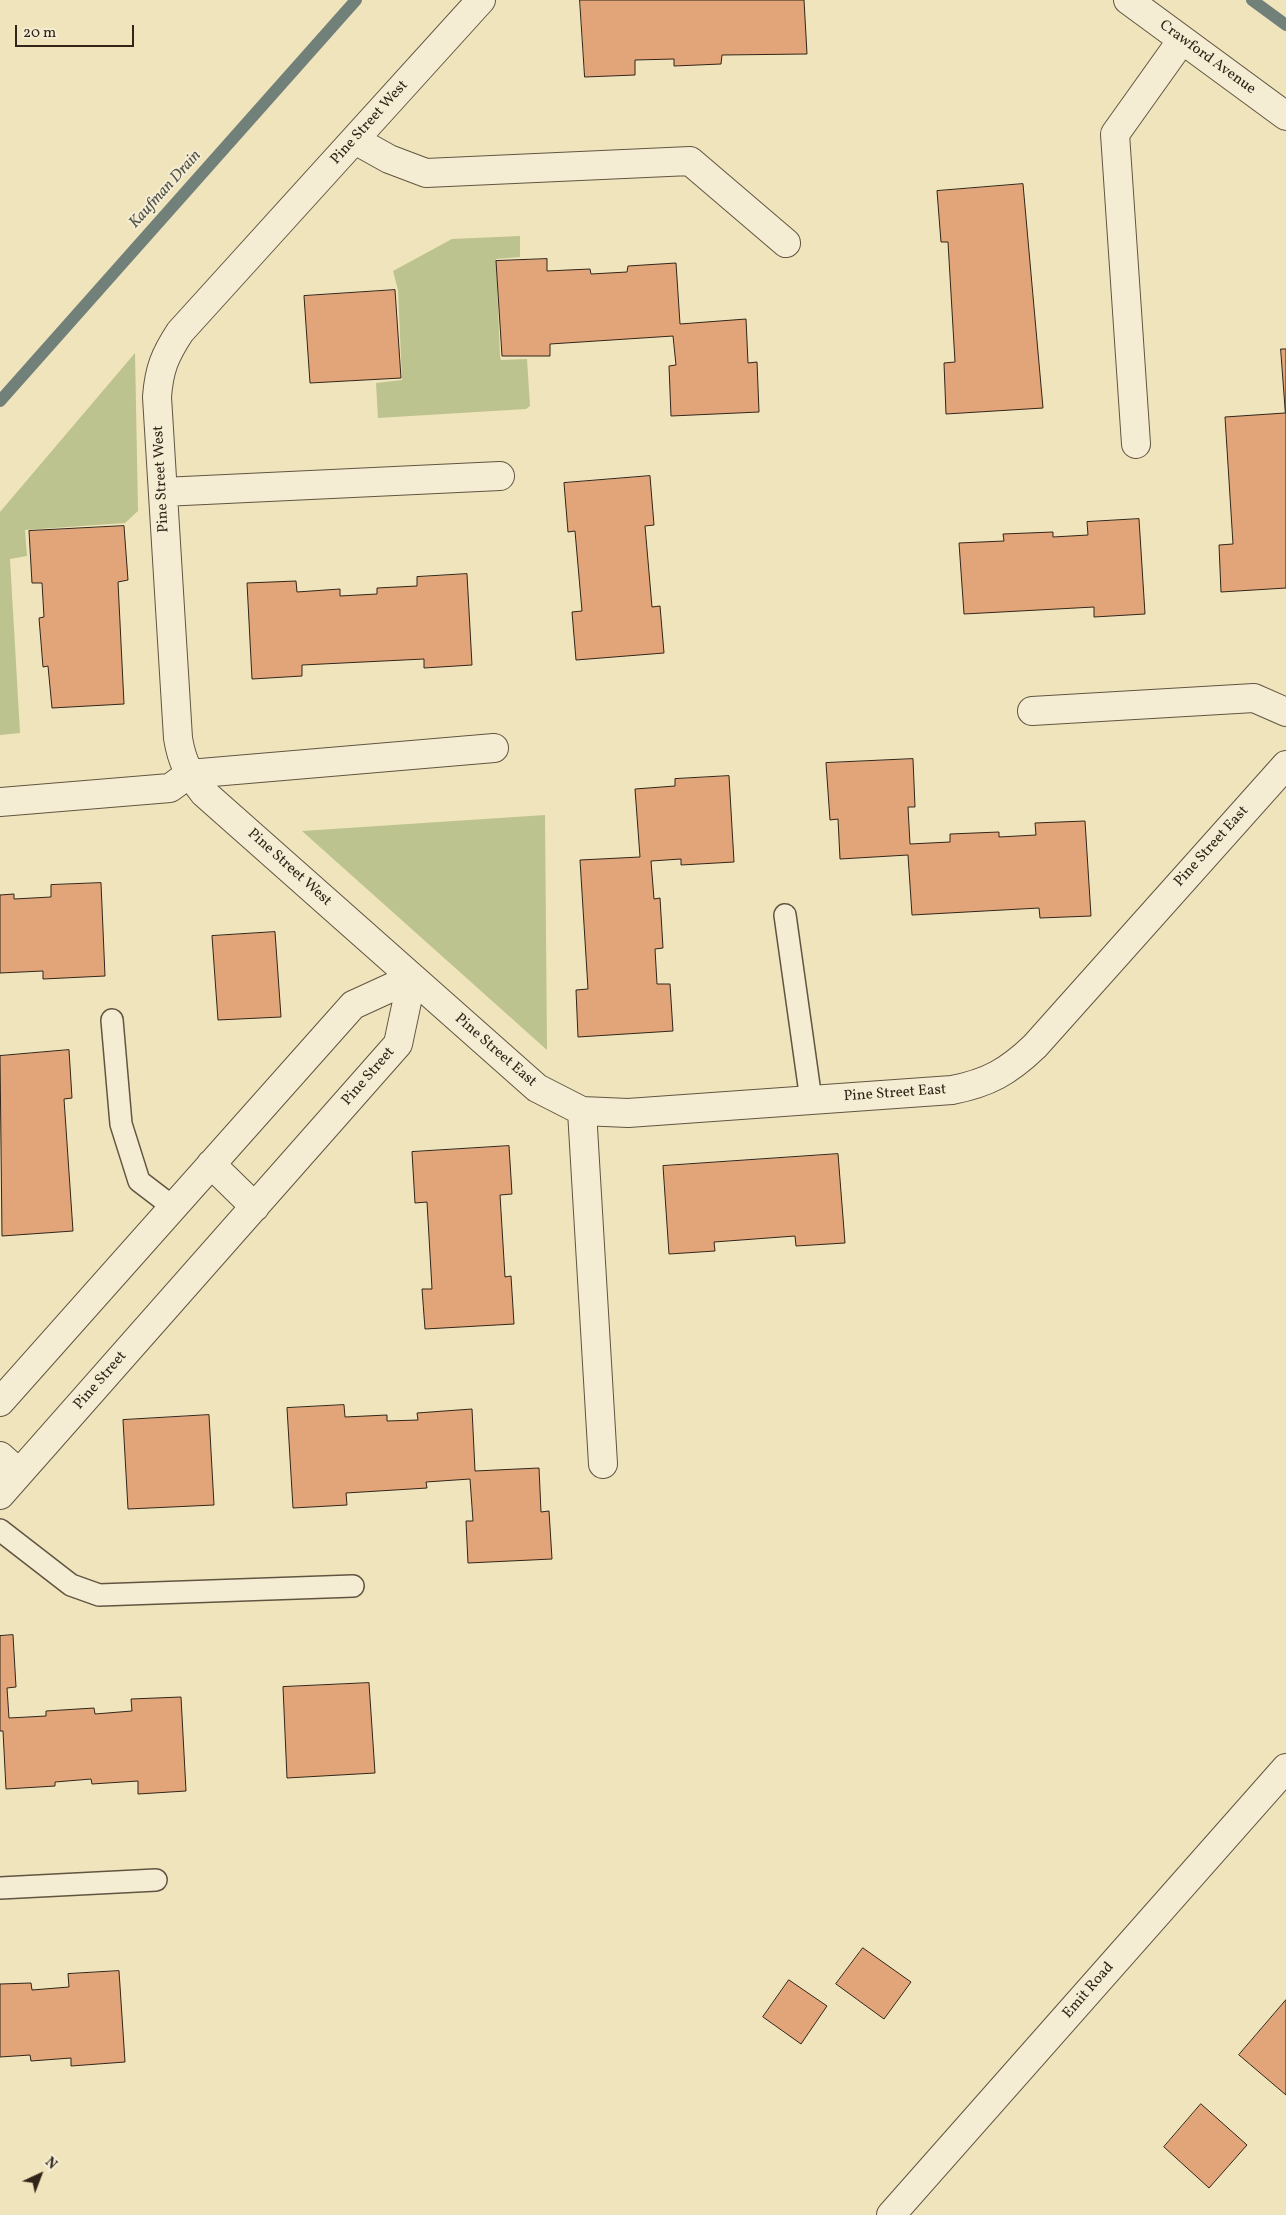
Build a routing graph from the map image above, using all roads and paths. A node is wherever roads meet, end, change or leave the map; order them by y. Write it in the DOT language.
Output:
graph roads {
  1 [pos="481,0"];
  2 [pos="1128,0"];
  3 [pos="1182,40"];
  4 [pos="1286,116"];
  5 [pos="356,140"];
  6 [pos="786,242"];
  7 [pos="1136,444"];
  8 [pos="500,476"];
  9 [pos="163,492"];
  10 [pos="1032,711"];
  11 [pos="1286,712"];
  12 [pos="494,748"];
  13 [pos="1286,764"];
  14 [pos="189,774"];
  15 [pos="0,802"];
  16 [pos="786,916"];
  17 [pos="412,978"];
  18 [pos="112,1020"];
  19 [pos="811,1100"];
  20 [pos="582,1111"];
  21 [pos="211,1164"];
  22 [pos="255,1207"];
  23 [pos="173,1208"];
  24 [pos="0,1402"];
  25 [pos="603,1464"];
  26 [pos="10,1465"];
  27 [pos="0,1495"];
  28 [pos="0,1530"];
  29 [pos="353,1586"];
  30 [pos="1286,1768"];
  31 [pos="156,1880"];
  32 [pos="0,1888"];
  33 [pos="891,2215"];
  1 -- 5 [label="street, Pine Street West"];
  2 -- 3 [label="street, Crawford Avenue"];
  3 -- 4 [label="street, Crawford Avenue"];
  3 -- 7 [label="street"];
  5 -- 6 [label="street"];
  5 -- 9 [label="street, Pine Street West"];
  8 -- 9 [label="street"];
  9 -- 14 [label="street, Pine Street West"];
  10 -- 11 [label="street"];
  12 -- 14 [label="street"];
  13 -- 19 [label="street, Pine Street East"];
  14 -- 15 [label="street"];
  14 -- 17 [label="street, Pine Street West"];
  16 -- 19 [label="lane"];
  17 -- 20 [label="street, Pine Street East"];
  17 -- 21 [label="street"];
  17 -- 22 [label="street, Pine Street"];
  18 -- 23 [label="lane"];
  19 -- 20 [label="street, Pine Street East"];
  20 -- 25 [label="street"];
  21 -- 22 [label="street"];
  21 -- 23 [label="street"];
  22 -- 26 [label="street, Pine Street"];
  23 -- 24 [label="street"];
  26 -- 27 [label="street, Pine Street"];
  28 -- 29 [label="lane"];
  30 -- 33 [label="street, Emit Road"];
  31 -- 32 [label="lane"];
}
